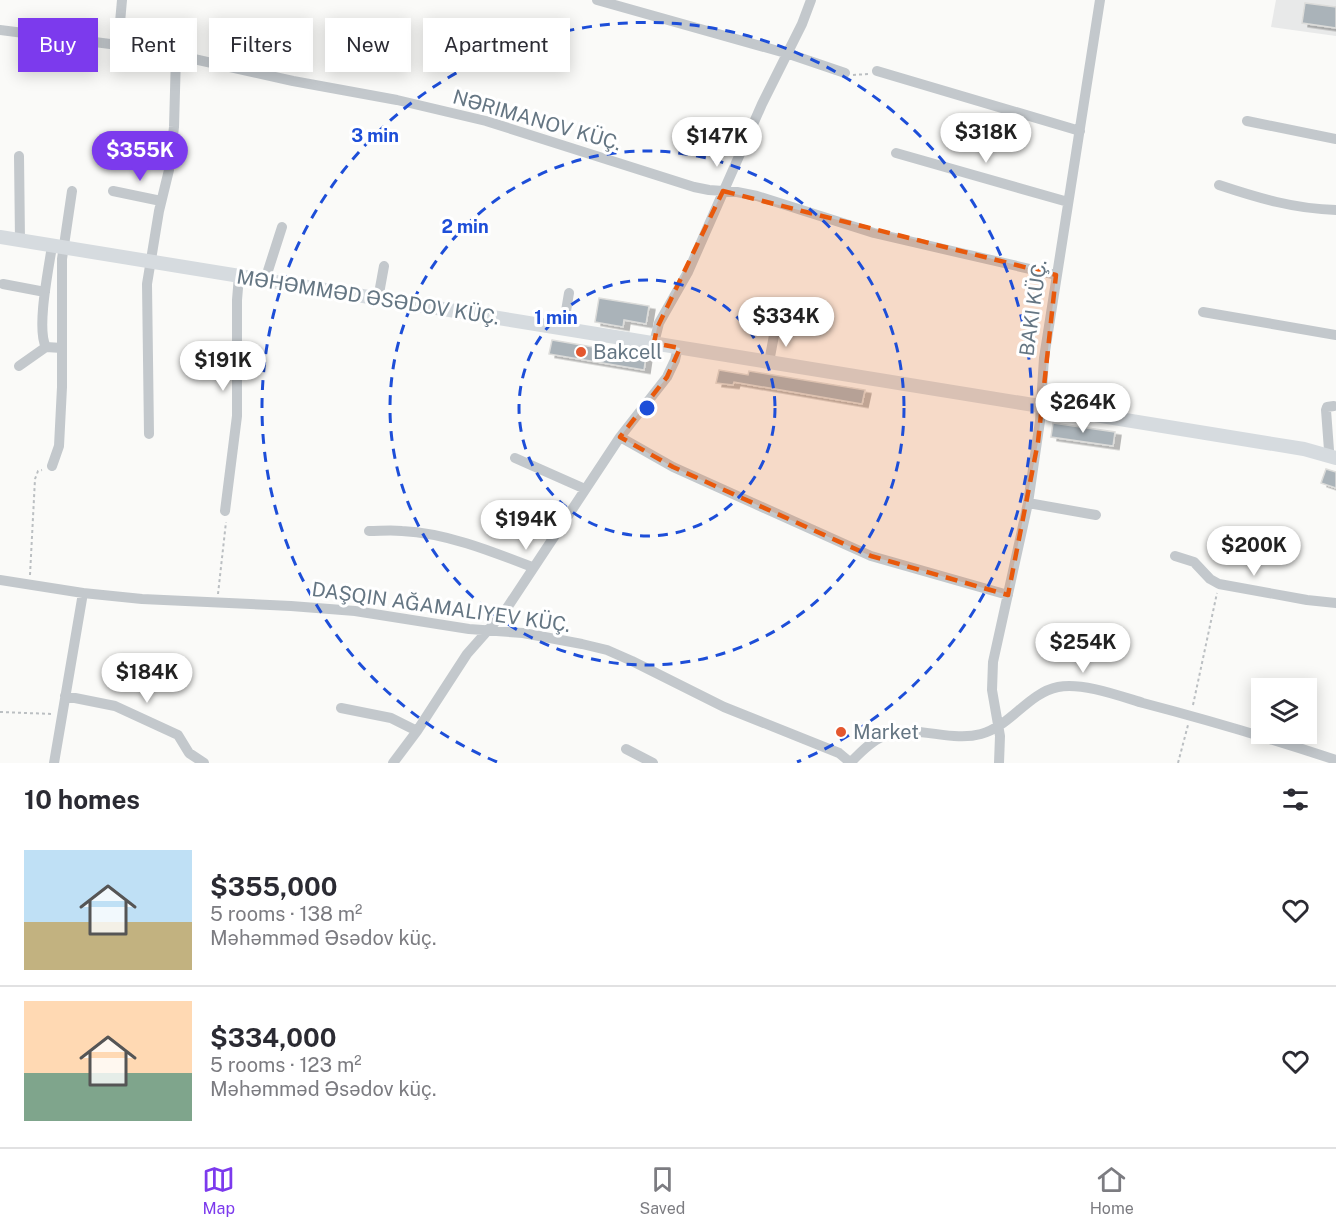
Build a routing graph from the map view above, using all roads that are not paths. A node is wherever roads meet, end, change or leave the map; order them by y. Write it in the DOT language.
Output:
graph roads {
  1 [pos="122,0"];
  2 [pos="597,0"];
  3 [pos="811,0"];
  4 [pos="1100,0"];
  5 [pos="120,18"];
  6 [pos="0,30"];
  7 [pos="110,44"];
  8 [pos="789,54"];
  9 [pos="197,60"];
  10 [pos="877,71"];
  11 [pos="176,72"];
  12 [pos="845,73"];
  13 [pos="1247,121"];
  14 [pos="1080,131"];
  15 [pos="1336,139"];
  16 [pos="896,153"];
  17 [pos="19,156"];
  18 [pos="1219,185"];
  19 [pos="72,191"];
  20 [pos="113,191"];
  21 [pos="723,191"];
  22 [pos="161,201"];
  23 [pos="1068,202"];
  24 [pos="1336,210"];
  25 [pos="282,227"];
  26 [pos="0,237"];
  27 [pos="20,240"];
  28 [pos="58,247"];
  29 [pos="150,261"];
  30 [pos="384,266"];
  31 [pos="1056,275"];
  32 [pos="239,276"];
  33 [pos="266,280"];
  34 [pos="3,284"];
  35 [pos="45,292"];
  36 [pos="570,293"];
  37 [pos="378,299"];
  38 [pos="1203,312"];
  39 [pos="563,328"];
  40 [pos="775,330"];
  41 [pos="1336,335"];
  42 [pos="654,343"];
  43 [pos="46,347"];
  44 [pos="678,347"];
  45 [pos="62,348"];
  46 [pos="769,362"];
  47 [pos="19,366"];
  48 [pos="1041,405"];
  49 [pos="1334,406"];
  50 [pos="149,434"];
  51 [pos="620,437"];
  52 [pos="1334,452"];
  53 [pos="515,458"];
  54 [pos="52,466"];
  55 [pos="585,489"];
  56 [pos="1028,503"];
  57 [pos="225,511"];
  58 [pos="1096,516"];
  59 [pos="369,531"];
  60 [pos="1175,556"];
  61 [pos="532,567"];
  62 [pos="0,580"];
  63 [pos="83,593"];
  64 [pos="1008,595"];
  65 [pos="1336,603"];
  66 [pos="487,630"];
  67 [pos="64,696"];
  68 [pos="340,708"];
  69 [pos="999,727"];
  70 [pos="417,731"];
  71 [pos="626,749"];
  72 [pos="1336,760"];
  73 [pos="54,763"];
  74 [pos="204,763"];
  75 [pos="393,763"];
  76 [pos="653,763"];
  77 [pos="851,763"];
  78 [pos="999,763"];
  1 -- 5 [label="street"];
  2 -- 8 [label="street"];
  3 -- 8 [label="street"];
  4 -- 14 [label="street"];
  6 -- 7 [label="street, NƏRIMANOV KÜÇ."];
  8 -- 12 [label="street"];
  8 -- 21 [label="street"];
  9 -- 21 [label="street, NƏRIMANOV KÜÇ."];
  10 -- 14 [label="street"];
  11 -- 22 [label="street"];
  13 -- 15 [label="street"];
  14 -- 23 [label="street"];
  16 -- 23 [label="street"];
  17 -- 27 [label="street"];
  18 -- 24 [label="street"];
  19 -- 28 [label="street"];
  20 -- 22 [label="street"];
  21 -- 31 [label="street, NƏRIMANOV KÜÇ."];
  21 -- 42 [label="street"];
  22 -- 29 [label="street"];
  23 -- 31 [label="street"];
  25 -- 33 [label="street"];
  26 -- 27 [label="main road, MƏHƏMMƏD ƏSƏDOV KÜÇ."];
  27 -- 28 [label="main road, MƏHƏMMƏD ƏSƏDOV KÜÇ."];
  28 -- 29 [label="main road, MƏHƏMMƏD ƏSƏDOV KÜÇ."];
  28 -- 35 [label="street"];
  28 -- 45 [label="street"];
  29 -- 32 [label="main road, MƏHƏMMƏD ƏSƏDOV KÜÇ."];
  29 -- 50 [label="street"];
  30 -- 37 [label="street"];
  31 -- 48 [label="street"];
  32 -- 33 [label="main road, MƏHƏMMƏD ƏSƏDOV KÜÇ."];
  32 -- 57 [label="street"];
  33 -- 37 [label="main road, MƏHƏMMƏD ƏSƏDOV KÜÇ."];
  34 -- 35 [label="street"];
  35 -- 43 [label="street"];
  36 -- 39 [label="street"];
  37 -- 39 [label="main road, MƏHƏMMƏD ƏSƏDOV KÜÇ."];
  38 -- 41 [label="street"];
  39 -- 42 [label="main road, MƏHƏMMƏD ƏSƏDOV KÜÇ."];
  40 -- 46 [label="street"];
  42 -- 44 [label="main road, MƏHƏMMƏD ƏSƏDOV KÜÇ."];
  43 -- 45 [label="street"];
  43 -- 47 [label="street"];
  44 -- 46 [label="main road, MƏHƏMMƏD ƏSƏDOV KÜÇ."];
  44 -- 51 [label="street"];
  45 -- 54 [label="street"];
  46 -- 48 [label="main road, MƏHƏMMƏD ƏSƏDOV KÜÇ."];
  48 -- 52 [label="main road, MƏHƏMMƏD ƏSƏDOV KÜÇ."];
  48 -- 56 [label="street"];
  49 -- 52 [label="street"];
  51 -- 55 [label="street"];
  51 -- 64 [label="street"];
  53 -- 55 [label="street"];
  55 -- 61 [label="street"];
  56 -- 58 [label="street"];
  56 -- 64 [label="street"];
  59 -- 61 [label="street"];
  60 -- 65 [label="street"];
  61 -- 66 [label="street"];
  62 -- 63 [label="street"];
  63 -- 66 [label="street"];
  63 -- 67 [label="street"];
  64 -- 69 [label="street"];
  66 -- 70 [label="street"];
  66 -- 77 [label="street"];
  67 -- 73 [label="street"];
  67 -- 74 [label="street"];
  68 -- 70 [label="street"];
  69 -- 72 [label="street"];
  69 -- 77 [label="street"];
  69 -- 78 [label="street"];
  70 -- 75 [label="street"];
  71 -- 76 [label="street"];
}
